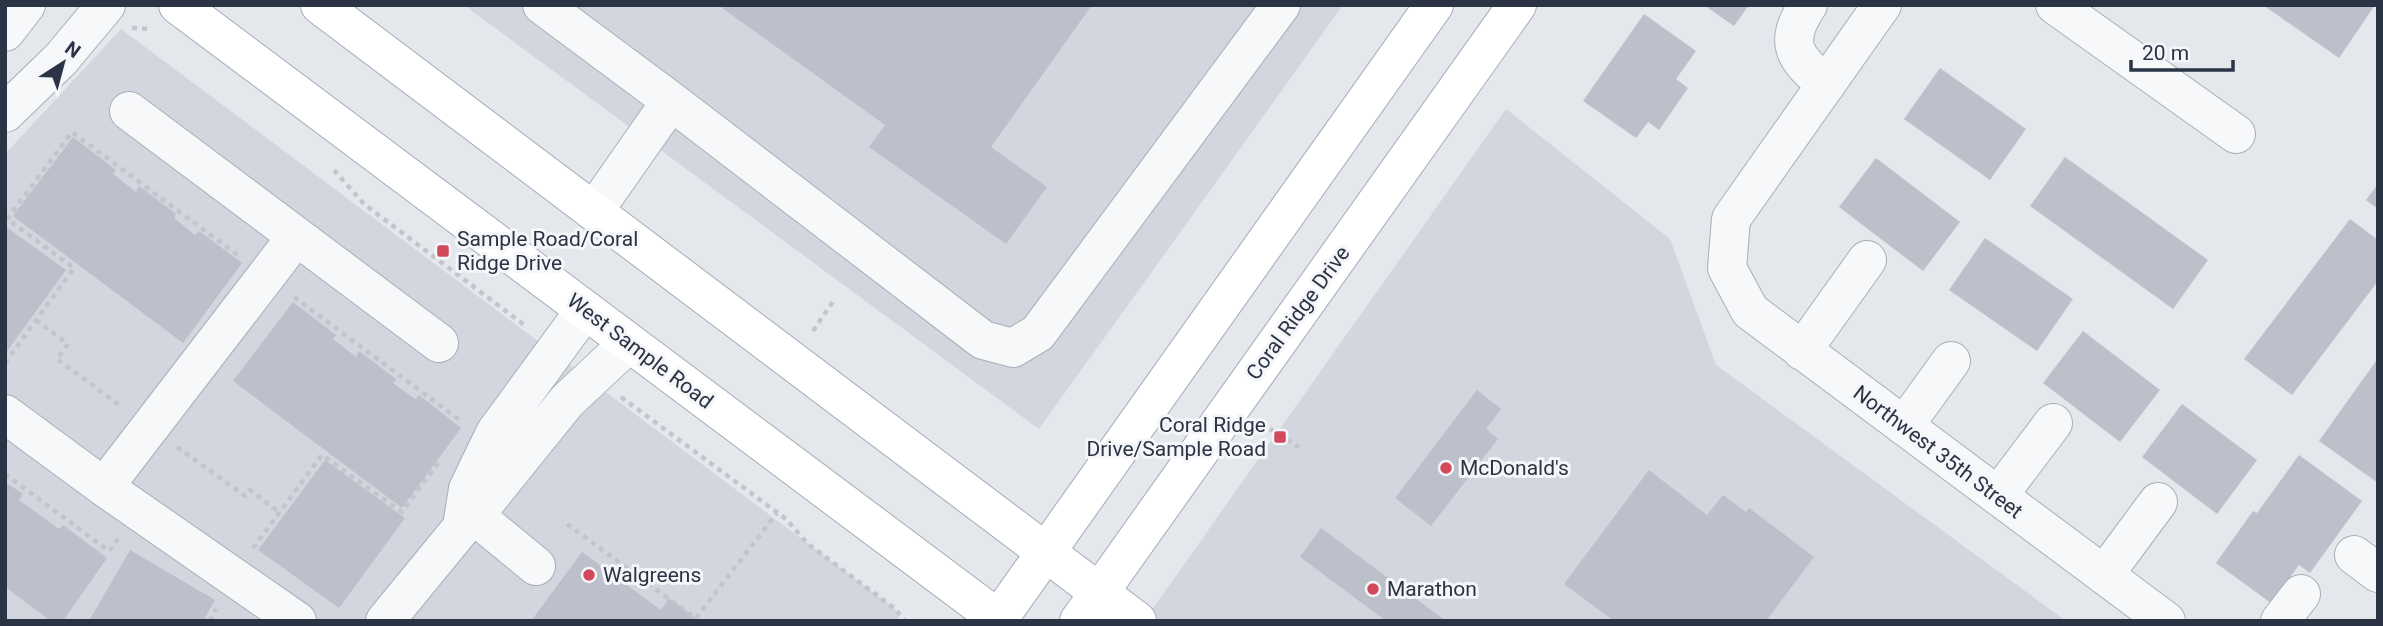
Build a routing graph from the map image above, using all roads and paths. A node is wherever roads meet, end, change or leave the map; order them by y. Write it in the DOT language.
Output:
graph roads {
  1 [pos="26,5"];
  2 [pos="106,5"];
  3 [pos="178,5"];
  4 [pos="320,5"];
  5 [pos="541,5"];
  6 [pos="1281,5"];
  7 [pos="1434,5"];
  8 [pos="1517,5"];
  9 [pos="1808,5"];
  10 [pos="1882,5"];
  11 [pos="2055,5"];
  12 [pos="5,32"];
  13 [pos="1826,85"];
  14 [pos="671,101"];
  15 [pos="129,111"];
  16 [pos="5,113"];
  17 [pos="2236,134"];
  18 [pos="329,163"];
  19 [pos="594,211"];
  20 [pos="296,237"];
  21 [pos="1867,260"];
  22 [pos="834,300"];
  23 [pos="585,310"];
  24 [pos="36,320"];
  25 [pos="813,331"];
  26 [pos="439,343"];
  27 [pos="629,343"];
  28 [pos="556,349"];
  29 [pos="1802,351"];
  30 [pos="1951,361"];
  31 [pos="593,377"];
  32 [pos="5,414"];
  33 [pos="2053,423"];
  34 [pos="1904,426"];
  35 [pos="150,427"];
  36 [pos="1270,429"];
  37 [pos="1299,447"];
  38 [pos="322,454"];
  39 [pos="104,488"];
  40 [pos="1998,496"];
  41 [pos="2158,502"];
  42 [pos="279,512"];
  43 [pos="778,513"];
  44 [pos="468,521"];
  45 [pos="567,524"];
  46 [pos="1046,551"];
  47 [pos="536,566"];
  48 [pos="2104,575"];
  49 [pos="234,577"];
  50 [pos="1089,606"];
  51 [pos="282,616"];
  52 [pos="698,620"];
  53 [pos="999,620"];
  54 [pos="209,621"];
  55 [pos="386,621"];
  56 [pos="905,621"];
  57 [pos="1137,621"];
  58 [pos="2166,621"];
  1 -- 12 [label="street"];
  2 -- 16 [label="street"];
  3 -- 23 [label="main road, West Sample Road"];
  4 -- 19 [label="main road"];
  5 -- 14 [label="street"];
  6 -- 14 [label="street"];
  7 -- 46 [label="main road"];
  8 -- 50 [label="main road, Coral Ridge Drive"];
  9 -- 13 [label="street"];
  10 -- 13 [label="street"];
  11 -- 17 [label="street"];
  13 -- 29 [label="street, Northwest 35th Street"];
  14 -- 19 [label="street"];
  15 -- 20 [label="street"];
  18 -- 28 [label="path"];
  19 -- 46 [label="main road"];
  20 -- 26 [label="street"];
  20 -- 35 [label="street"];
  21 -- 29 [label="street"];
  22 -- 25 [label="path"];
  23 -- 27 [label="main road, West Sample Road"];
  23 -- 28 [label="street"];
  24 -- 35 [label="path"];
  27 -- 31 [label="street"];
  27 -- 53 [label="main road, West Sample Road"];
  28 -- 44 [label="street"];
  29 -- 34 [label="street, Northwest 35th Street"];
  30 -- 34 [label="street"];
  31 -- 43 [label="path"];
  31 -- 44 [label="street"];
  32 -- 39 [label="street"];
  33 -- 40 [label="street"];
  34 -- 40 [label="street, Northwest 35th Street"];
  35 -- 39 [label="street"];
  35 -- 42 [label="path"];
  36 -- 37 [label="path"];
  38 -- 42 [label="path"];
  39 -- 49 [label="street"];
  40 -- 48 [label="street, Northwest 35th Street"];
  41 -- 48 [label="street"];
  42 -- 49 [label="path"];
  43 -- 52 [label="path"];
  43 -- 56 [label="path"];
  44 -- 47 [label="street"];
  44 -- 55 [label="street"];
  45 -- 52 [label="path"];
  46 -- 50 [label="main road"];
  46 -- 53 [label="main road"];
  48 -- 58 [label="street, Northwest 35th Street"];
  49 -- 51 [label="street"];
  49 -- 54 [label="path"];
  50 -- 57 [label="main road"];
}
